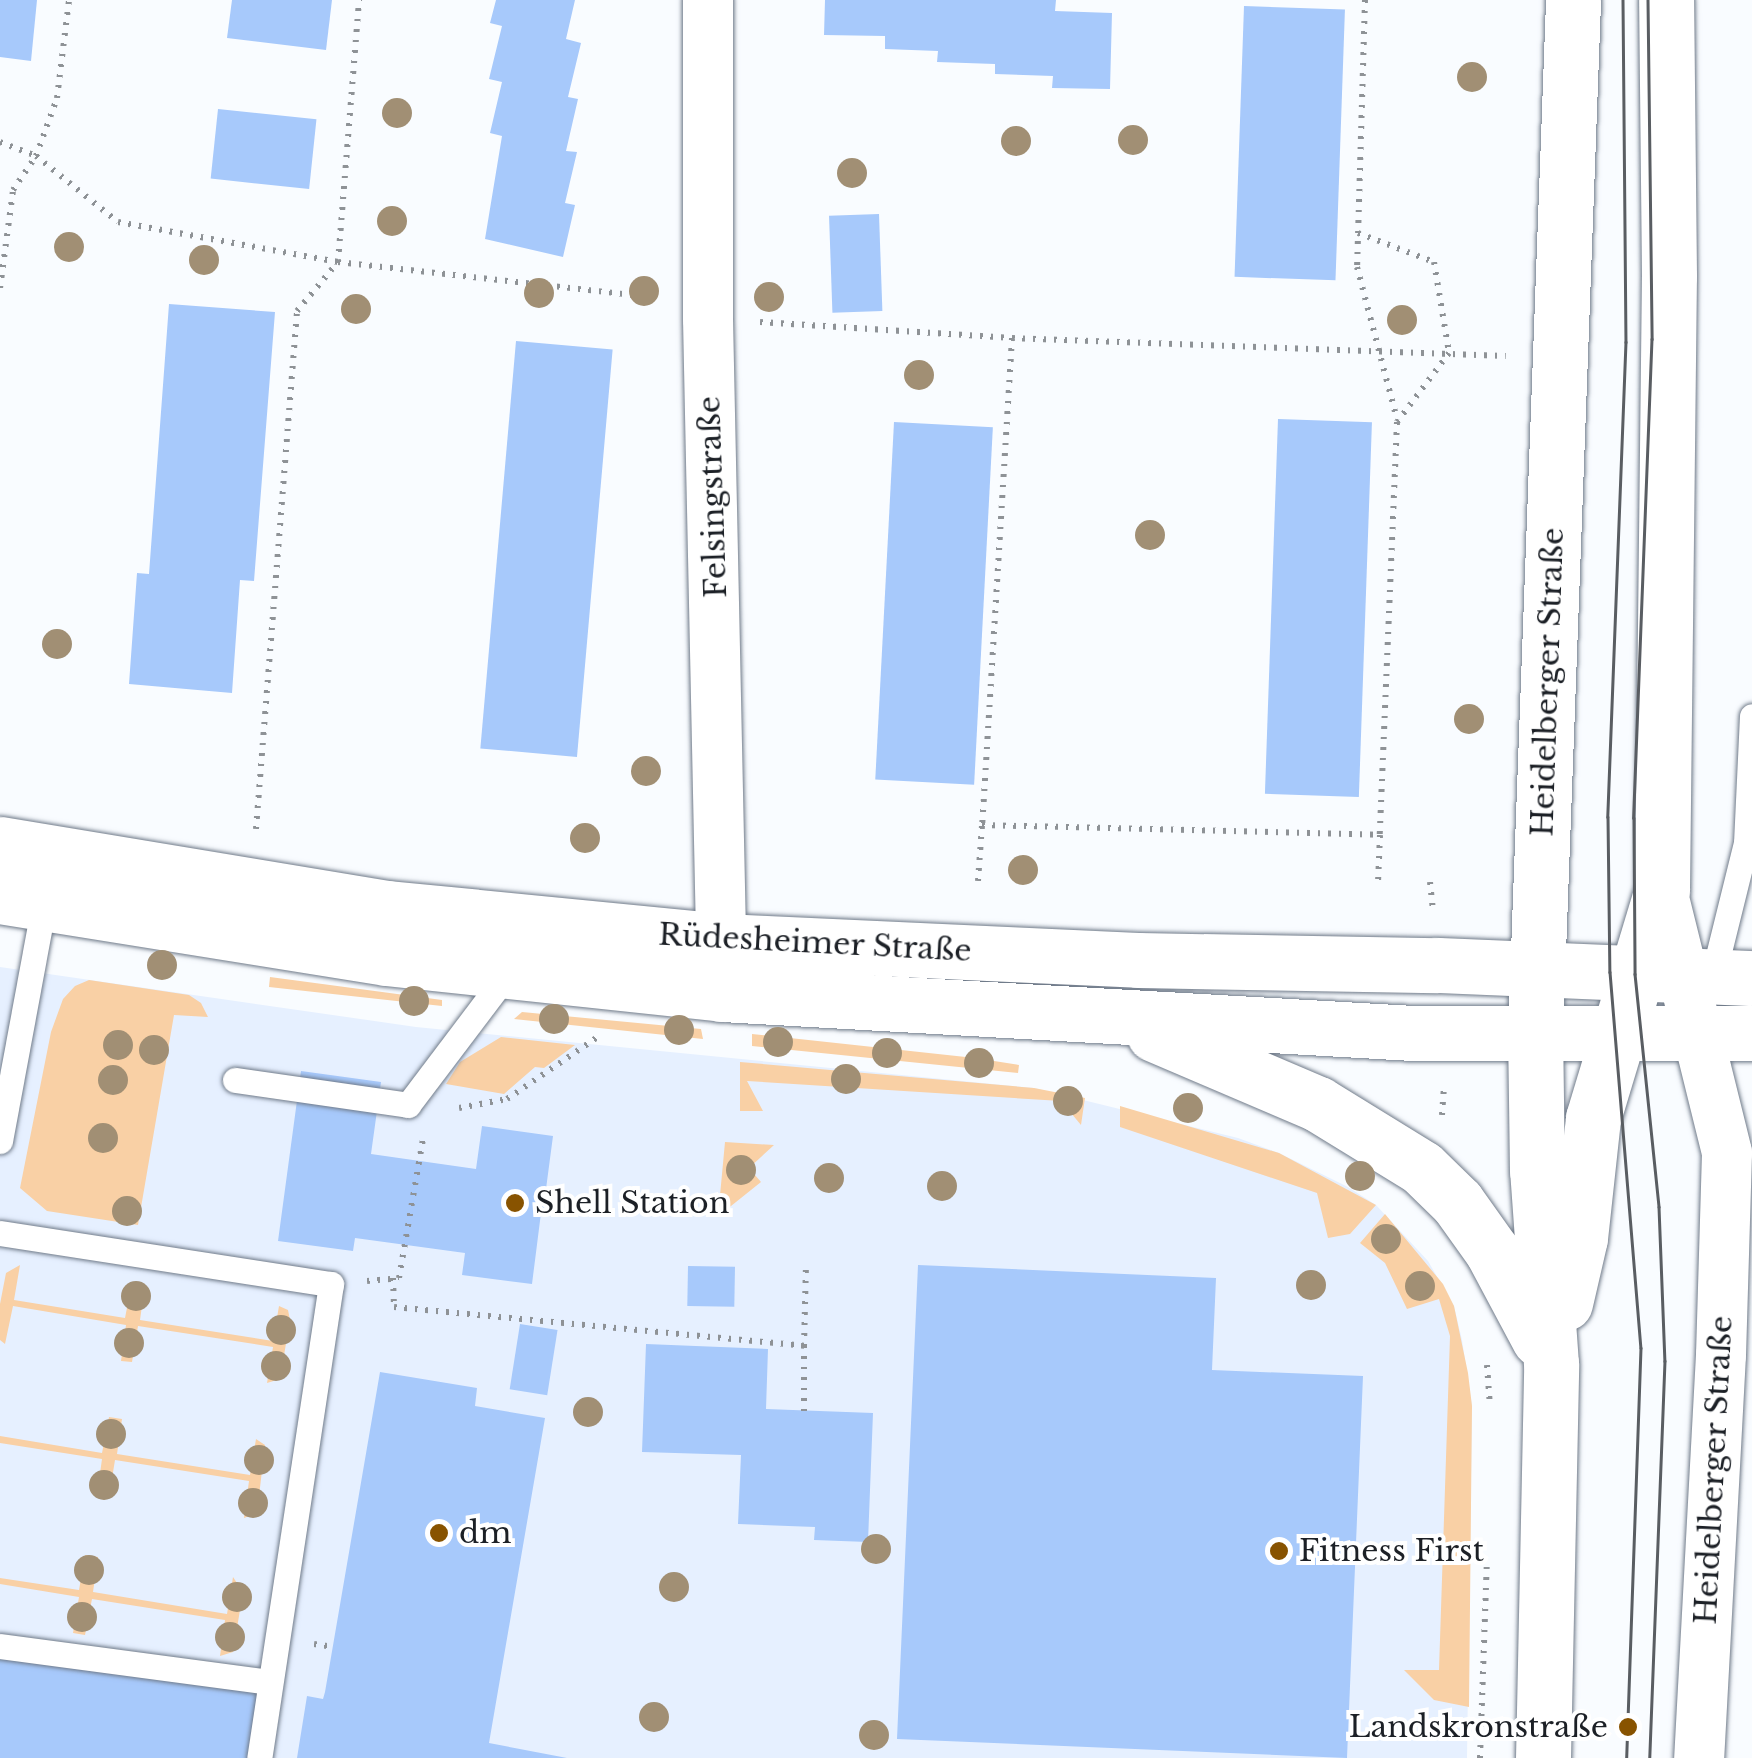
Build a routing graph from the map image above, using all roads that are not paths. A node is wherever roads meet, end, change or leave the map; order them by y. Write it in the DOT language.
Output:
graph roads {
  1 [pos="708,0"];
  2 [pos="1573,0"];
  3 [pos="1666,0"];
  4 [pos="1752,716"];
  5 [pos="0,844"];
  6 [pos="22,900"];
  7 [pos="722,967"];
  8 [pos="1536,969"];
  9 [pos="508,973"];
  10 [pos="1696,976"];
  11 [pos="1120,1019"];
  12 [pos="1535,1033"];
  13 [pos="1617,1033"];
  14 [pos="1698,1033"];
  15 [pos="1752,1033"];
  16 [pos="235,1080"];
  17 [pos="0,1141"];
  18 [pos="0,1234"];
  19 [pos="1551,1364"];
  20 [pos="0,1646"];
  21 [pos="270,1682"];
  22 [pos="260,1758"];
  23 [pos="1543,1758"];
  24 [pos="1699,1758"];
  1 -- 7 [label="street, Felsingstraße"];
  2 -- 8 [label="main road, Heidelberger Straße"];
  3 -- 10 [label="main road, Heidelberger Straße"];
  4 -- 10 [label="lane"];
  5 -- 7 [label="main road, Rüdesheimer Straße"];
  6 -- 9 [label="main road, Rüdesheimer Straße"];
  6 -- 17 [label="lane"];
  7 -- 8 [label="main road, Rüdesheimer Straße"];
  7 -- 9 [label="main road, Rüdesheimer Straße"];
  7 -- 11 [label="main road, Rüdesheimer Straße"];
  8 -- 10 [label="main road, Rüdesheimer Straße"];
  8 -- 12 [label="main road, Heidelberger Straße"];
  9 -- 16 [label="lane"];
  10 -- 13 [label="main road, Heidelberger Straße"];
  10 -- 14 [label="street, Heidelberger Straße"];
  11 -- 12 [label="main road, Rüdesheimer Straße"];
  11 -- 19 [label="main road"];
  12 -- 13 [label="main road, Rüdesheimer Straße"];
  12 -- 19 [label="main road, Heidelberger Straße"];
  13 -- 14 [label="main road"];
  13 -- 19 [label="main road, Heidelberger Straße"];
  14 -- 15 [label="main road"];
  14 -- 24 [label="street, Heidelberger Straße"];
  18 -- 21 [label="lane"];
  19 -- 23 [label="main road, Heidelberger Straße"];
  20 -- 21 [label="lane"];
  21 -- 22 [label="lane"];
}
